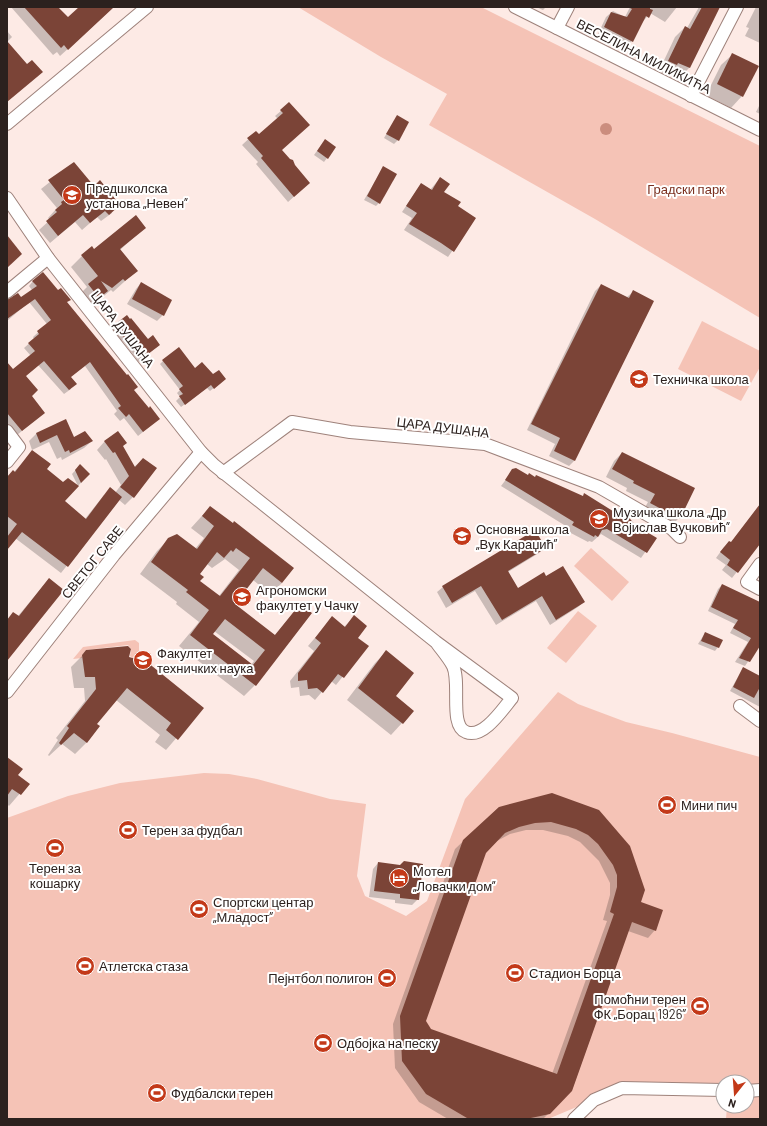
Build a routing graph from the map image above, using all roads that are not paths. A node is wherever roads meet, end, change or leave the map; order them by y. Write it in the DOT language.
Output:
graph roads {
  1 [pos="147,7"];
  2 [pos="515,7"];
  3 [pos="568,7"];
  4 [pos="737,7"];
  5 [pos="557,28"];
  6 [pos="691,96"];
  7 [pos="7,124"];
  8 [pos="760,130"];
  9 [pos="7,198"];
  10 [pos="48,258"];
  11 [pos="7,292"];
  12 [pos="7,430"];
  13 [pos="202,452"];
  14 [pos="7,462"];
  15 [pos="222,473"];
  16 [pos="680,537"];
  17 [pos="760,564"];
  18 [pos="760,589"];
  19 [pos="436,642"];
  20 [pos="7,692"];
  21 [pos="740,706"];
  22 [pos="760,721"];
  23 [pos="715,1090"];
  24 [pos="574,1119"];
  1 -- 7 [label="street"];
  2 -- 5 [label="street, ВЕСЕЛИНА МИЛИКИЋА"];
  3 -- 5 [label="street"];
  4 -- 6 [label="street"];
  5 -- 6 [label="street, ВЕСЕЛИНА МИЛИКИЋА"];
  6 -- 8 [label="street, ВЕСЕЛИНА МИЛИКИЋА"];
  9 -- 10 [label="street, ЦАРА ДУШАНА"];
  10 -- 11 [label="street"];
  10 -- 13 [label="street, ЦАРА ДУШАНА"];
  12 -- 14 [label="street"];
  13 -- 15 [label="street, ЦАРА ДУШАНА"];
  13 -- 20 [label="street, СВЕТОГ САВЕ"];
  15 -- 16 [label="street, ЦАРА ДУШАНА"];
  15 -- 19 [label="street, ЦАРА ДУШАНА"];
  17 -- 18 [label="street"];
  19 -- 19 [label="street, ЦАРА ДУШАНА"];
  21 -- 22 [label="street"];
  23 -- 24 [label="street"];
}
